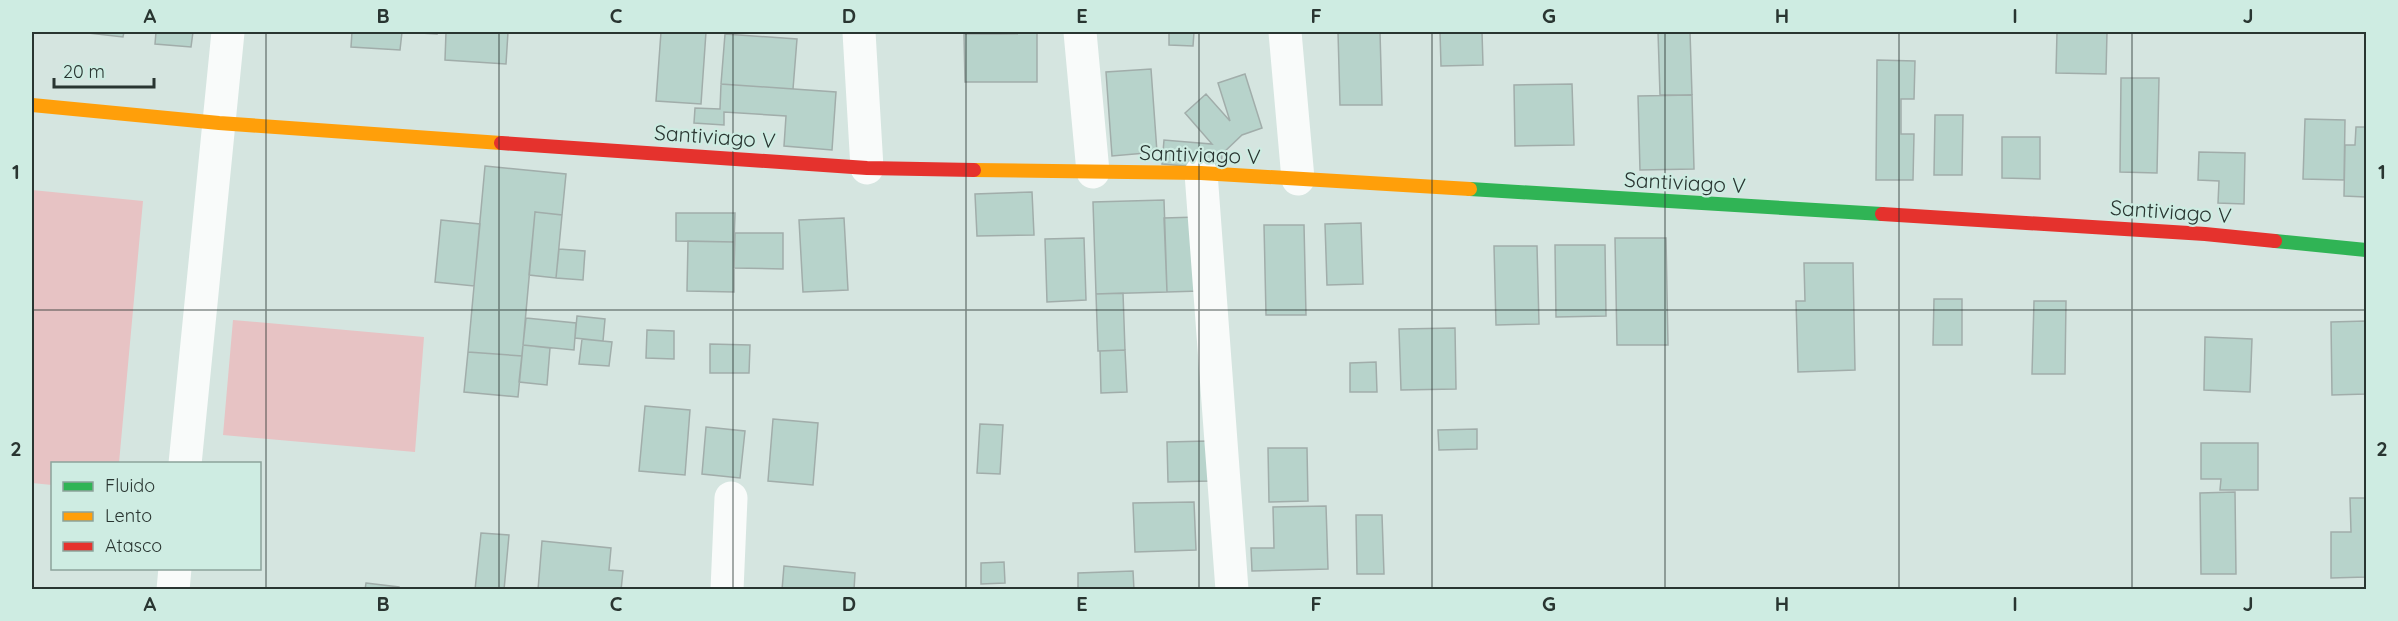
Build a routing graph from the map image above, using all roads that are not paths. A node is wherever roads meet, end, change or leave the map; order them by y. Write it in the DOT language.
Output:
graph roads {
  1 [pos="228,32"];
  2 [pos="860,32"];
  3 [pos="1080,32"];
  4 [pos="1285,32"];
  5 [pos="32,105"];
  6 [pos="219,123"];
  7 [pos="867,168"];
  8 [pos="1093,172"];
  9 [pos="1200,173"];
  10 [pos="1298,179"];
  11 [pos="2367,250"];
  12 [pos="185,462"];
  13 [pos="731,498"];
  14 [pos="175,570"];
  15 [pos="173,590"];
  16 [pos="727,590"];
  17 [pos="1232,590"];
  1 -- 6 [label="street"];
  2 -- 7 [label="street"];
  3 -- 8 [label="street"];
  4 -- 10 [label="street"];
  5 -- 6 [label="street, Santiviago V"];
  6 -- 7 [label="street, Santiviago V"];
  6 -- 12 [label="street"];
  7 -- 8 [label="street, Santiviago V"];
  8 -- 9 [label="street, Santiviago V"];
  9 -- 10 [label="street, Santiviago V"];
  9 -- 17 [label="street"];
  10 -- 11 [label="street, Santiviago V"];
  13 -- 16 [label="street"];
  14 -- 15 [label="street"];
}
